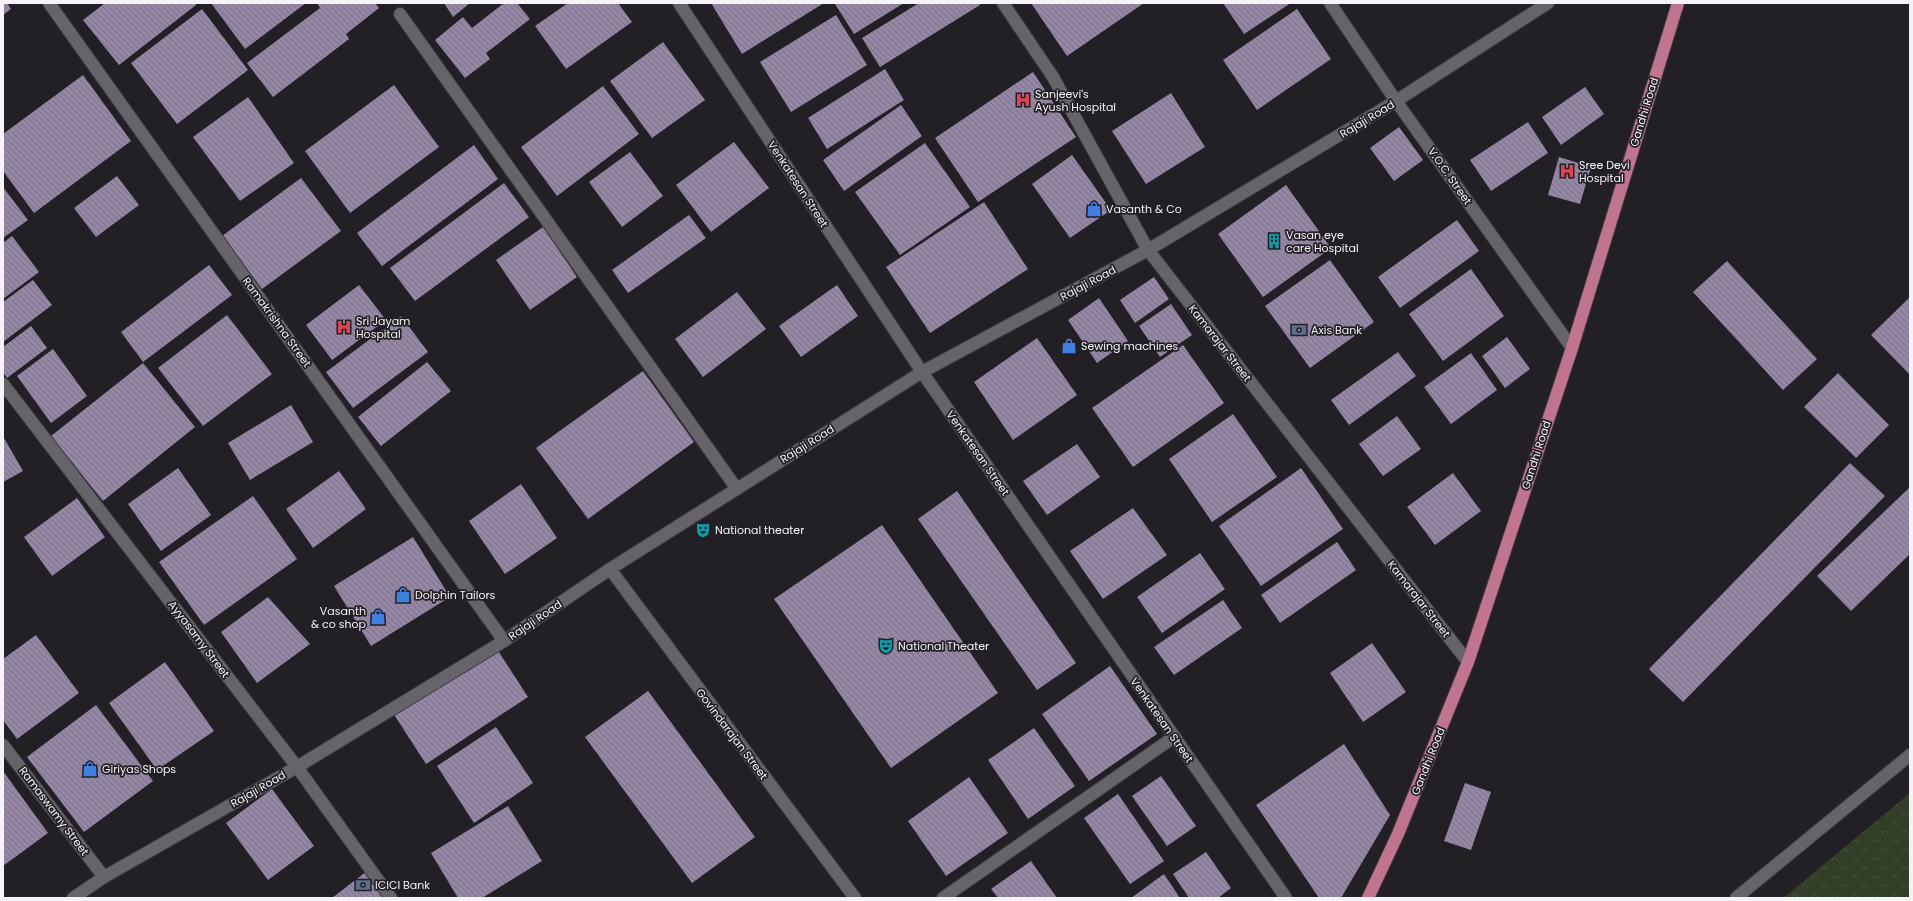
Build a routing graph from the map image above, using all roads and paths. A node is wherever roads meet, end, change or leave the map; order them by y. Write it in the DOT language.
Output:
graph roads {
  1 [pos="49,3"];
  2 [pos="679,3"];
  3 [pos="1003,3"];
  4 [pos="1330,3"];
  5 [pos="1548,3"];
  6 [pos="1678,3"];
  7 [pos="400,14"];
  8 [pos="1396,101"];
  9 [pos="1148,250"];
  10 [pos="1572,348"];
  11 [pos="922,372"];
  12 [pos="3,384"];
  13 [pos="737,489"];
  14 [pos="610,569"];
  15 [pos="504,641"];
  16 [pos="1468,662"];
  17 [pos="1174,737"];
  18 [pos="3,745"];
  19 [pos="1910,755"];
  20 [pos="297,767"];
  21 [pos="104,877"];
  22 [pos="73,898"];
  23 [pos="391,898"];
  24 [pos="855,898"];
  25 [pos="943,898"];
  26 [pos="1286,898"];
  27 [pos="1368,898"];
  28 [pos="1736,898"];
  1 -- 15 [label="street, Ramakrishna Street"];
  2 -- 11 [label="street, Venkatesan Street"];
  3 -- 9 [label="street, Kamarajar Street"];
  4 -- 8 [label="street, V.O.C. Street"];
  5 -- 8 [label="street, Rajaji Road"];
  6 -- 10 [label="main road, Gandhi Road"];
  7 -- 13 [label="street"];
  8 -- 9 [label="street, Rajaji Road"];
  8 -- 10 [label="street, V.O.C. Street"];
  9 -- 11 [label="street, Rajaji Road"];
  9 -- 16 [label="street, Kamarajar Street"];
  10 -- 16 [label="main road, Gandhi Road"];
  11 -- 13 [label="street, Rajaji Road"];
  11 -- 17 [label="street, Venkatesan Street"];
  12 -- 20 [label="street, Ayyasamy Street"];
  13 -- 14 [label="street, Rajaji Road"];
  14 -- 15 [label="street, Rajaji Road"];
  14 -- 24 [label="street, Govindarajan Street"];
  15 -- 20 [label="street, Rajaji Road"];
  16 -- 27 [label="main road, Gandhi Road"];
  17 -- 25 [label="street"];
  17 -- 26 [label="street, Venkatesan Street"];
  18 -- 21 [label="street, Ramaswamy Street"];
  19 -- 28 [label="street"];
  20 -- 21 [label="street, Rajaji Road"];
  20 -- 23 [label="street, Ayyasamy Street"];
  21 -- 22 [label="street, Rajaji Road"];
}
